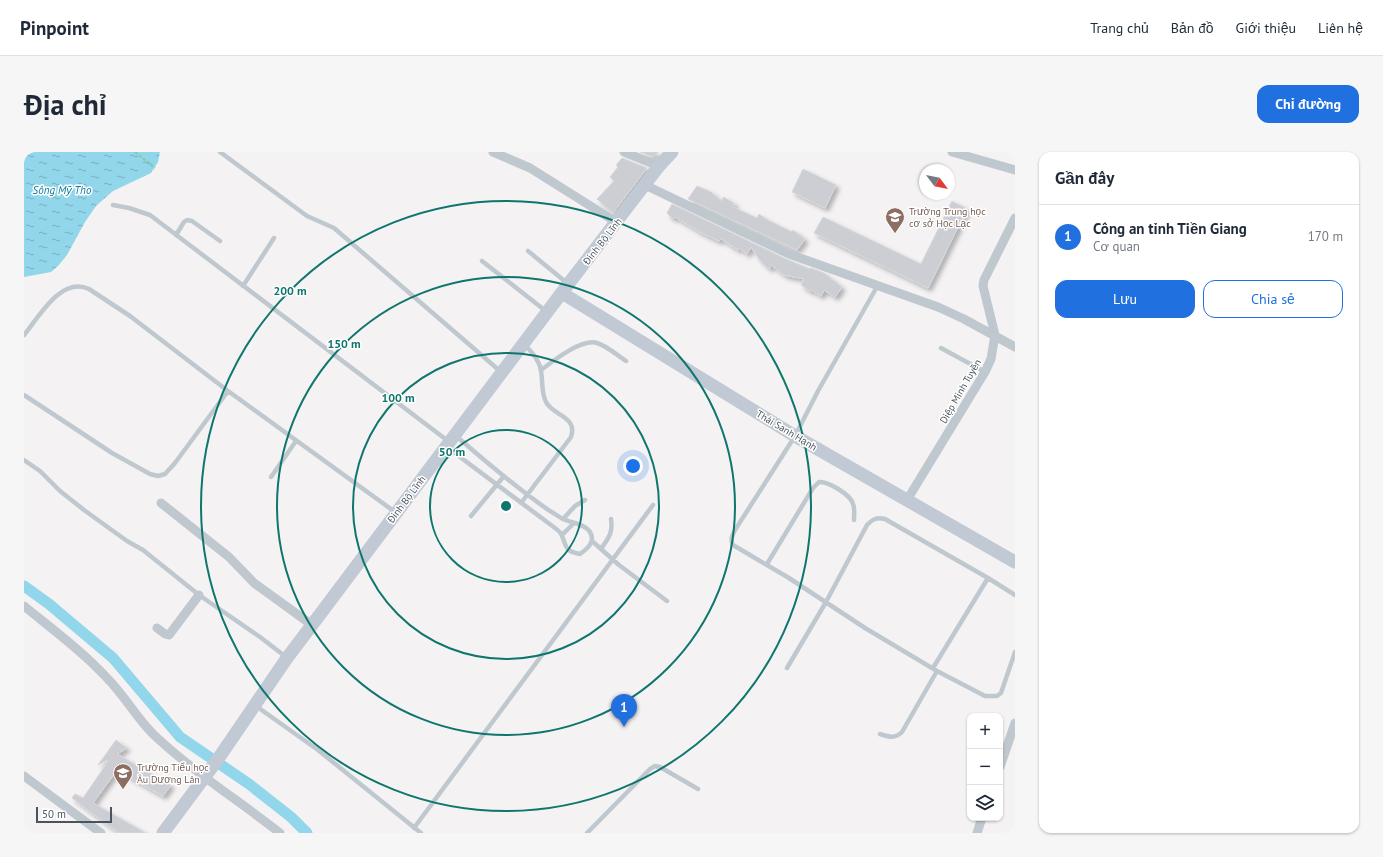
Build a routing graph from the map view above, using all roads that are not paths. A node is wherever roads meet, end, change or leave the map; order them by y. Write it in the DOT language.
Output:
graph roads {
  1 [pos="220,152"];
  2 [pos="493,152"];
  3 [pos="624,152"];
  4 [pos="672,152"];
  5 [pos="952,152"];
  6 [pos="659,166"];
  7 [pos="1015,170"];
  8 [pos="645,185"];
  9 [pos="113,205"];
  10 [pos="1015,218"];
  11 [pos="616,222"];
  12 [pos="176,235"];
  13 [pos="274,238"];
  14 [pos="220,241"];
  15 [pos="528,251"];
  16 [pos="482,261"];
  17 [pos="878,285"];
  18 [pos="243,286"];
  19 [pos="565,288"];
  20 [pos="547,312"];
  21 [pos="24,335"];
  22 [pos="995,335"];
  23 [pos="524,343"];
  24 [pos="1015,347"];
  25 [pos="941,348"];
  26 [pos="626,361"];
  27 [pos="541,370"];
  28 [pos="502,372"];
  29 [pos="985,372"];
  30 [pos="228,391"];
  31 [pos="24,395"];
  32 [pos="795,436"];
  33 [pos="296,440"];
  34 [pos="450,441"];
  35 [pos="24,460"];
  36 [pos="504,476"];
  37 [pos="271,477"];
  38 [pos="498,485"];
  39 [pos="528,494"];
  40 [pos="585,500"];
  41 [pos="907,500"];
  42 [pos="522,502"];
  43 [pos="160,503"];
  44 [pos="652,505"];
  45 [pos="396,513"];
  46 [pos="471,516"];
  47 [pos="563,519"];
  48 [pos="611,519"];
  49 [pos="854,520"];
  50 [pos="574,522"];
  51 [pos="562,535"];
  52 [pos="592,541"];
  53 [pos="601,549"];
  54 [pos="614,559"];
  55 [pos="1015,562"];
  56 [pos="766,564"];
  57 [pos="988,578"];
  58 [pos="199,595"];
  59 [pos="1015,595"];
  60 [pos="667,601"];
  61 [pos="826,602"];
  62 [pos="24,606"];
  63 [pos="312,625"];
  64 [pos="157,628"];
  65 [pos="1015,652"];
  66 [pos="287,658"];
  67 [pos="787,668"];
  68 [pos="933,668"];
  69 [pos="937,671"];
  70 [pos="256,705"];
  71 [pos="1015,723"];
  72 [pos="880,734"];
  73 [pos="1003,758"];
  74 [pos="207,774"];
  75 [pos="24,776"];
  76 [pos="698,789"];
  77 [pos="981,821"];
  78 [pos="414,828"];
  79 [pos="102,833"];
  80 [pos="163,833"];
  81 [pos="280,833"];
  82 [pos="421,833"];
  83 [pos="587,833"];
  84 [pos="977,833"];
  1 -- 28 [label="lane"];
  2 -- 11 [label="street"];
  3 -- 6 [label="street"];
  4 -- 6 [label="main road, Đinh Bộ Lĩnh"];
  5 -- 7 [label="street"];
  6 -- 8 [label="main road, Đinh Bộ Lĩnh"];
  8 -- 11 [label="main road, Đinh Bộ Lĩnh"];
  8 -- 17 [label="street"];
  9 -- 12 [label="lane"];
  10 -- 22 [label="street, Diệp Minh Tuyền"];
  11 -- 19 [label="main road, Đinh Bộ Lĩnh"];
  12 -- 14 [label="lane"];
  12 -- 18 [label="lane"];
  13 -- 18 [label="lane"];
  15 -- 19 [label="lane"];
  16 -- 20 [label="lane"];
  17 -- 22 [label="street"];
  17 -- 32 [label="lane"];
  18 -- 34 [label="lane"];
  19 -- 20 [label="main road, Đinh Bộ Lĩnh"];
  19 -- 32 [label="main road, Thái Sanh Hạnh"];
  20 -- 23 [label="main road, Đinh Bộ Lĩnh"];
  21 -- 30 [label="lane"];
  22 -- 24 [label="street"];
  22 -- 29 [label="street, Diệp Minh Tuyền"];
  23 -- 27 [label="lane"];
  23 -- 28 [label="main road, Đinh Bộ Lĩnh"];
  25 -- 29 [label="lane"];
  26 -- 27 [label="lane"];
  27 -- 39 [label="lane"];
  28 -- 34 [label="main road, Đinh Bộ Lĩnh"];
  29 -- 41 [label="street, Diệp Minh Tuyền"];
  30 -- 31 [label="lane"];
  30 -- 33 [label="lane"];
  32 -- 41 [label="main road, Thái Sanh Hạnh"];
  32 -- 56 [label="lane"];
  33 -- 37 [label="lane"];
  33 -- 45 [label="lane"];
  34 -- 36 [label="lane"];
  34 -- 38 [label="lane"];
  34 -- 45 [label="main road, Đinh Bộ Lĩnh"];
  35 -- 58 [label="lane"];
  36 -- 38 [label="lane"];
  36 -- 39 [label="lane"];
  38 -- 42 [label="lane"];
  38 -- 46 [label="lane"];
  39 -- 42 [label="lane"];
  39 -- 47 [label="lane"];
  40 -- 47 [label="lane"];
  41 -- 55 [label="main road, Thái Sanh Hạnh"];
  42 -- 51 [label="lane"];
  43 -- 63 [label="street"];
  44 -- 54 [label="lane"];
  45 -- 63 [label="main road, Đinh Bộ Lĩnh"];
  47 -- 50 [label="lane"];
  48 -- 53 [label="lane"];
  49 -- 56 [label="lane"];
  50 -- 51 [label="lane"];
  50 -- 52 [label="lane"];
  51 -- 52 [label="lane"];
  52 -- 53 [label="lane"];
  53 -- 54 [label="lane"];
  54 -- 60 [label="lane"];
  54 -- 78 [label="lane"];
  56 -- 61 [label="lane"];
  57 -- 59 [label="lane"];
  57 -- 61 [label="lane"];
  57 -- 68 [label="lane"];
  58 -- 64 [label="street"];
  58 -- 66 [label="lane"];
  61 -- 67 [label="lane"];
  61 -- 68 [label="lane"];
  62 -- 74 [label="street"];
  63 -- 66 [label="main road, Đinh Bộ Lĩnh"];
  65 -- 69 [label="lane"];
  66 -- 70 [label="main road, Đinh Bộ Lĩnh"];
  68 -- 69 [label="lane"];
  69 -- 72 [label="lane"];
  70 -- 74 [label="main road, Đinh Bộ Lĩnh"];
  70 -- 78 [label="lane"];
  71 -- 73 [label="street"];
  74 -- 80 [label="main road, Đinh Bộ Lĩnh"];
  74 -- 81 [label="street"];
  75 -- 79 [label="street"];
  76 -- 83 [label="lane"];
  77 -- 84 [label="street"];
  78 -- 82 [label="lane"];
}
